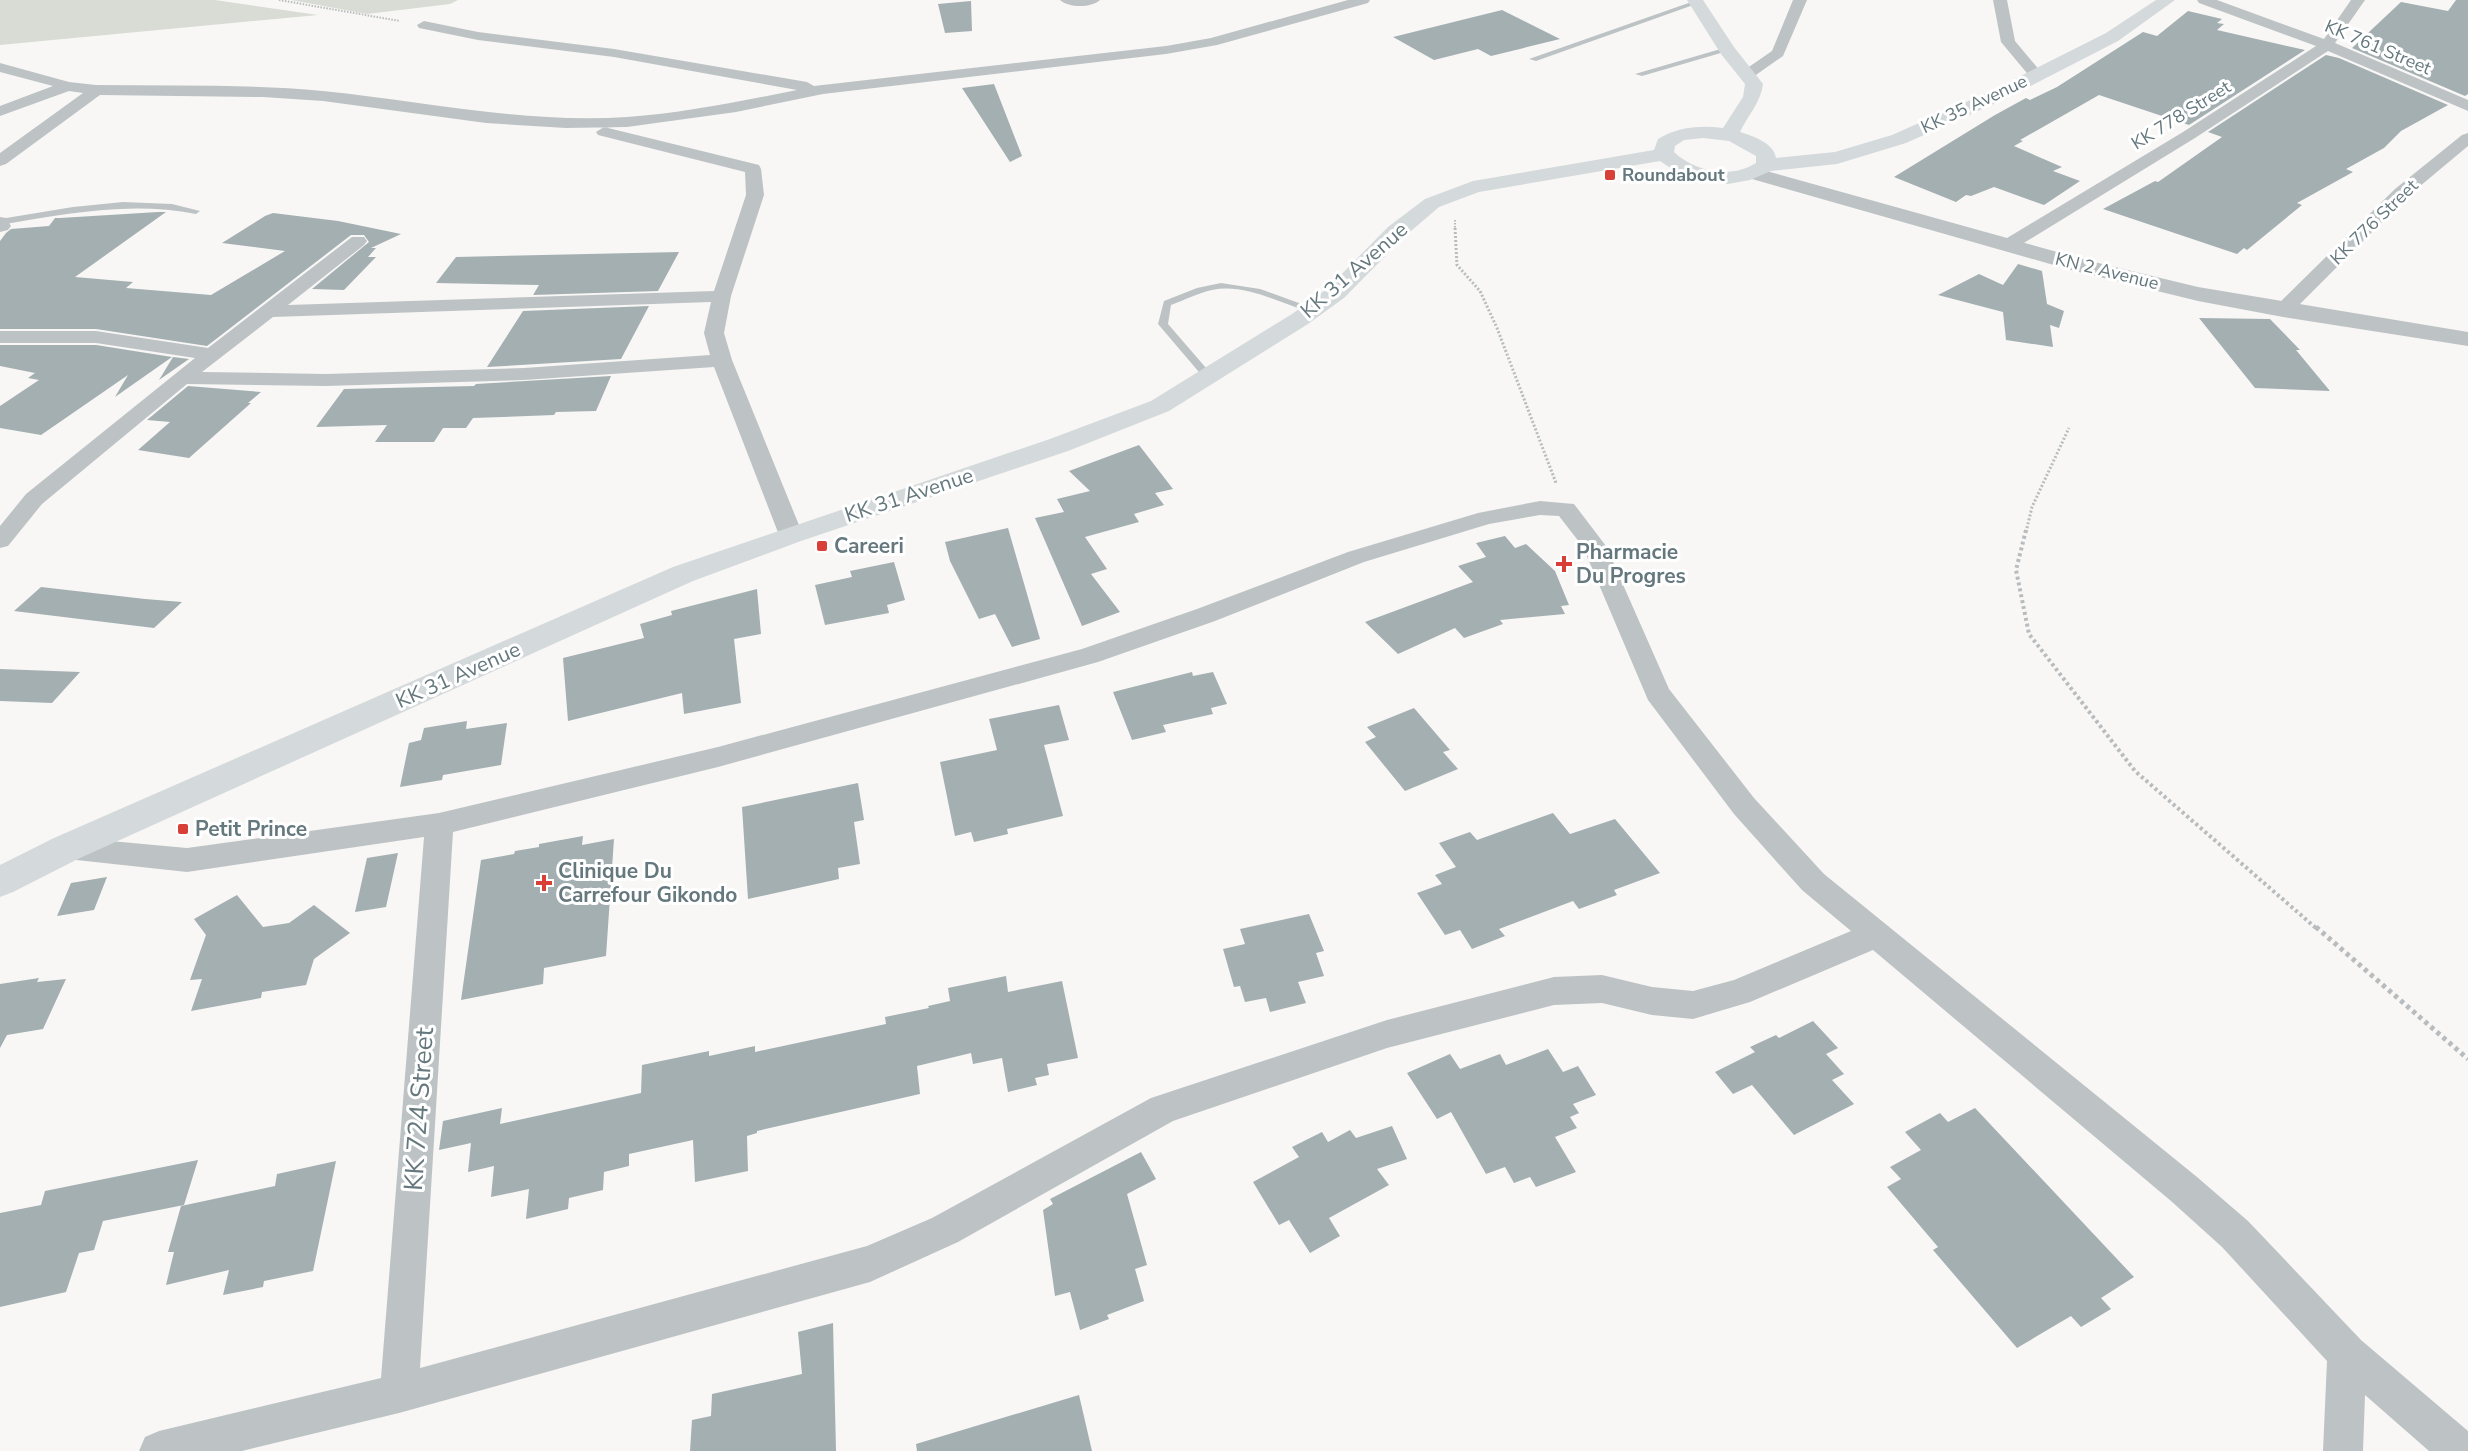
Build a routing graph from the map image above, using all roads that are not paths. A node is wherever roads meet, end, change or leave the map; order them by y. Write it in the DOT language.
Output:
graph roads {
  1 [pos="1067,0"];
  2 [pos="1093,0"];
  3 [pos="1364,0"];
  4 [pos="1800,0"];
  5 [pos="2000,0"];
  6 [pos="2167,0"];
  7 [pos="2204,0"];
  8 [pos="2358,0"];
  9 [pos="1696,1"];
  10 [pos="424,25"];
  11 [pos="2327,45"];
  12 [pos="1727,50"];
  13 [pos="1533,58"];
  14 [pos="0,68"];
  15 [pos="1639,74"];
  16 [pos="1748,74"];
  17 [pos="2036,75"];
  18 [pos="68,86"];
  19 [pos="823,89"];
  20 [pos="96,90"];
  21 [pos="2468,106"];
  22 [pos="0,111"];
  23 [pos="566,123"];
  24 [pos="1729,135"];
  25 [pos="2468,138"];
  26 [pos="1664,154"];
  27 [pos="0,160"];
  28 [pos="1759,169"];
  29 [pos="196,211"];
  30 [pos="0,222"];
  31 [pos="0,227"];
  32 [pos="358,241"];
  33 [pos="2008,245"];
  34 [pos="722,296"];
  35 [pos="1312,310"];
  36 [pos="2283,310"];
  37 [pos="267,311"];
  38 [pos="0,337"];
  39 [pos="2468,339"];
  40 [pos="213,355"];
  41 [pos="722,360"];
  42 [pos="1209,376"];
  43 [pos="182,378"];
  44 [pos="791,535"];
  45 [pos="0,541"];
  46 [pos="440,824"];
  47 [pos="67,848"];
  48 [pos="0,882"];
  49 [pos="1875,935"];
  50 [pos="2347,1354"];
  51 [pos="399,1393"];
  52 [pos="159,1451"];
  53 [pos="2343,1451"];
  54 [pos="2460,1451"];
  1 -- 2 [label="street"];
  3 -- 19 [label="street"];
  4 -- 16 [label="street"];
  5 -- 17 [label="street"];
  6 -- 17 [label="main road, KK 35 Avenue"];
  7 -- 11 [label="street, KK 761 Street"];
  8 -- 11 [label="street, KK 778 Street"];
  9 -- 12 [label="main road"];
  9 -- 13 [label="lane"];
  10 -- 19 [label="street"];
  11 -- 21 [label="street, KK 761 Street"];
  11 -- 33 [label="street, KK 778 Street"];
  12 -- 15 [label="lane"];
  12 -- 16 [label="main road"];
  14 -- 18 [label="street"];
  16 -- 24 [label="main road"];
  17 -- 28 [label="main road, KK 35 Avenue"];
  18 -- 20 [label="street"];
  18 -- 22 [label="street"];
  19 -- 23 [label="street"];
  20 -- 23 [label="street"];
  20 -- 27 [label="street"];
  23 -- 34 [label="street"];
  24 -- 26 [label="main road"];
  24 -- 28 [label="main road"];
  25 -- 36 [label="street, KK 776 Street"];
  26 -- 28 [label="main road, KK 35 Avenue"];
  26 -- 35 [label="main road, KK 31 Avenue"];
  28 -- 33 [label="street, KN 2 Avenue"];
  29 -- 30 [label="lane"];
  30 -- 31 [label="street"];
  32 -- 37 [label="street"];
  33 -- 36 [label="street, KN 2 Avenue"];
  34 -- 37 [label="street"];
  34 -- 41 [label="street"];
  35 -- 42 [label="main road, KK 31 Avenue"];
  35 -- 42 [label="lane"];
  36 -- 39 [label="street, KN 2 Avenue"];
  37 -- 40 [label="street"];
  38 -- 40 [label="street"];
  40 -- 43 [label="street"];
  41 -- 43 [label="street"];
  41 -- 44 [label="street"];
  42 -- 44 [label="main road, KK 31 Avenue"];
  43 -- 45 [label="street"];
  44 -- 47 [label="main road, KK 31 Avenue"];
  46 -- 47 [label="street"];
  46 -- 49 [label="street"];
  46 -- 51 [label="street, KK 724 Street"];
  47 -- 48 [label="main road, KK 31 Avenue"];
  49 -- 50 [label="street"];
  49 -- 51 [label="street"];
  50 -- 53 [label="street"];
  50 -- 54 [label="street"];
  51 -- 52 [label="street"];
}
